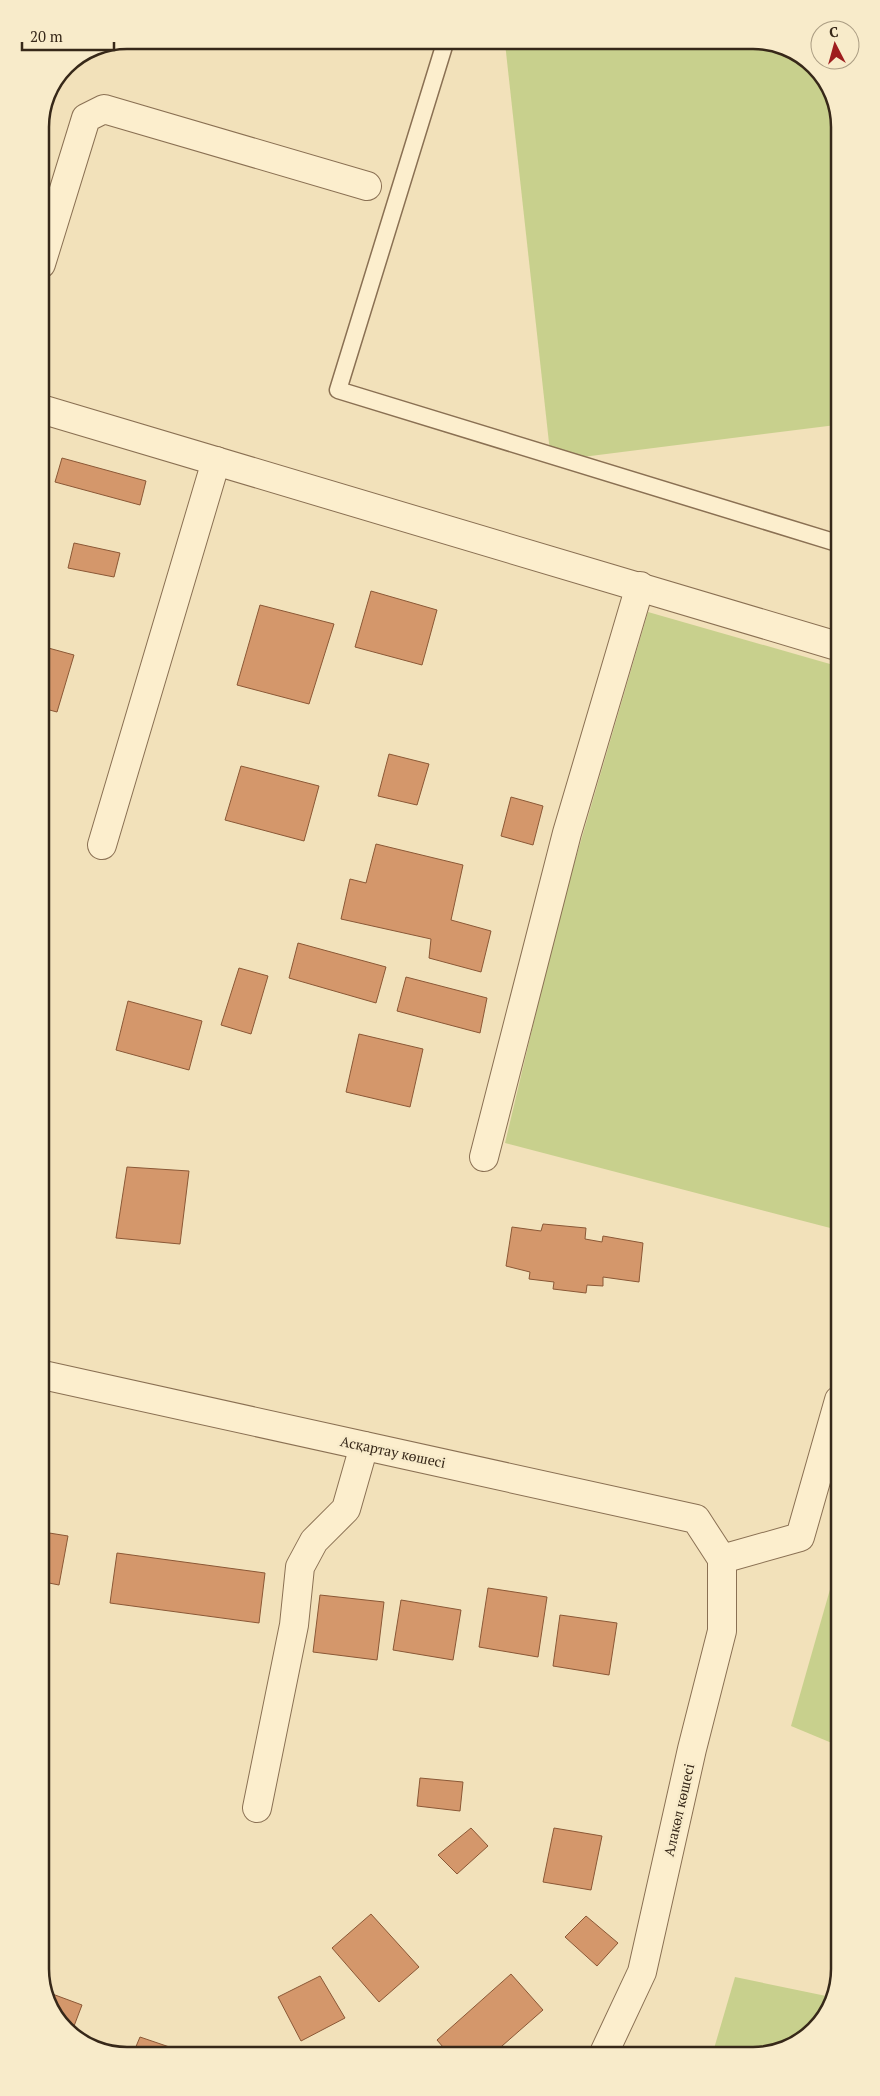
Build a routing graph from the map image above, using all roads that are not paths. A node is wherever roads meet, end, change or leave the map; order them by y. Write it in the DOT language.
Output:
graph roads {
  1 [pos="443,49"];
  2 [pos="367,186"];
  3 [pos="49,235"];
  4 [pos="49,411"];
  5 [pos="216,461"];
  6 [pos="831,541"];
  7 [pos="640,586"];
  8 [pos="831,644"];
  9 [pos="102,845"];
  10 [pos="484,1157"];
  11 [pos="49,1376"];
  12 [pos="831,1428"];
  13 [pos="364,1446"];
  14 [pos="722,1559"];
  15 [pos="257,1808"];
  16 [pos="607,2047"];
  1 -- 6 [label="lane"];
  2 -- 3 [label="street"];
  4 -- 5 [label="street"];
  5 -- 7 [label="street"];
  5 -- 9 [label="street"];
  7 -- 8 [label="street"];
  7 -- 10 [label="street"];
  11 -- 13 [label="street, Асқартау көшесі"];
  12 -- 14 [label="street"];
  13 -- 14 [label="street, Асқартау көшесі"];
  13 -- 15 [label="street"];
  14 -- 16 [label="street, Алакөл көшесі"];
}
